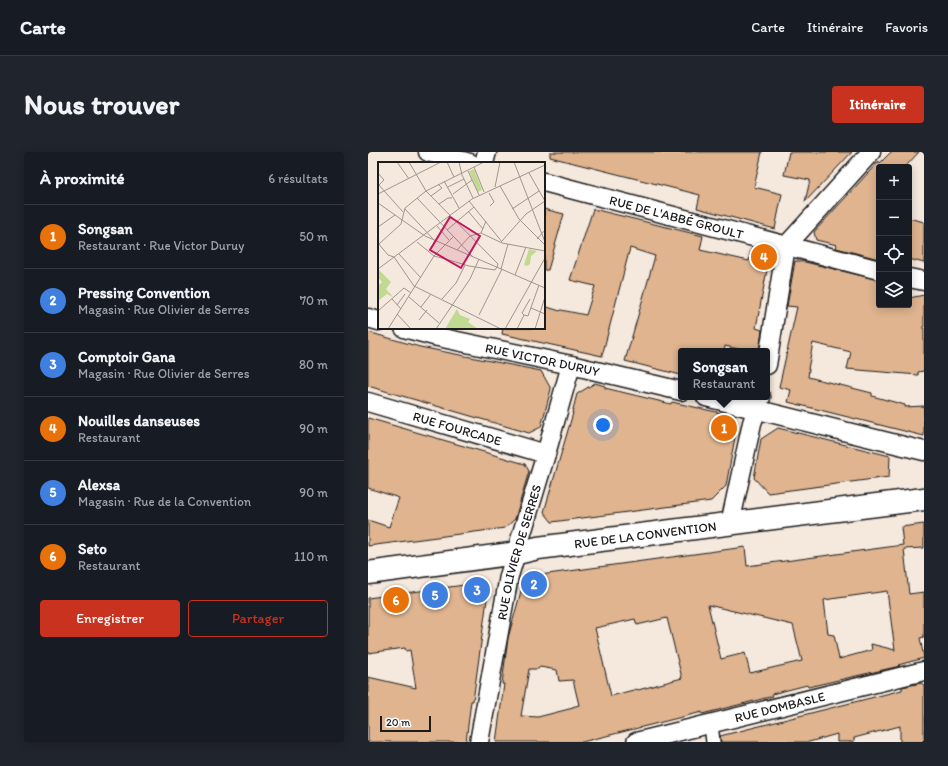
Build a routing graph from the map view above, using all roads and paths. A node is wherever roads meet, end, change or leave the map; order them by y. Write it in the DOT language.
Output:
graph roads {
  1 [pos="428,152"];
  2 [pos="487,152"];
  3 [pos="871,152"];
  4 [pos="466,162"];
  5 [pos="484,162"];
  6 [pos="545,182"];
  7 [pos="786,246"];
  8 [pos="876,269"];
  9 [pos="912,279"];
  10 [pos="924,282"];
  11 [pos="368,318"];
  12 [pos="378,321"];
  13 [pos="411,329"];
  14 [pos="439,333"];
  15 [pos="770,348"];
  16 [pos="571,365"];
  17 [pos="678,390"];
  18 [pos="732,400"];
  19 [pos="368,402"];
  20 [pos="759,403"];
  21 [pos="924,451"];
  22 [pos="546,454"];
  23 [pos="924,500"];
  24 [pos="730,524"];
  25 [pos="517,553"];
  26 [pos="368,573"];
  27 [pos="924,671"];
  28 [pos="711,724"];
  29 [pos="479,742"];
  30 [pos="636,742"];
  31 [pos="713,742"];
  1 -- 4 [label="street"];
  2 -- 5 [label="street"];
  3 -- 7 [label="street"];
  6 -- 7 [label="street, RUE DE L'ABBÉ GROULT"];
  7 -- 8 [label="street, RUE DE L'ABBÉ GROULT"];
  7 -- 15 [label="street"];
  9 -- 10 [label="street"];
  11 -- 12 [label="street"];
  13 -- 14 [label="street, RUE VICTOR DURUY"];
  14 -- 16 [label="street, RUE VICTOR DURUY"];
  16 -- 17 [label="street, RUE VICTOR DURUY"];
  16 -- 22 [label="street, RUE OLIVIER DE SERRES"];
  18 -- 20 [label="street"];
  19 -- 22 [label="street, RUE FOURCADE"];
  20 -- 21 [label="street"];
  20 -- 24 [label="street"];
  22 -- 25 [label="street, RUE OLIVIER DE SERRES"];
  23 -- 24 [label="main road, RUE DE LA CONVENTION"];
  24 -- 25 [label="main road, RUE DE LA CONVENTION"];
  25 -- 26 [label="main road, RUE DE LA CONVENTION"];
  25 -- 29 [label="street, RUE OLIVIER DE SERRES"];
  27 -- 28 [label="street, RUE DOMBASLE"];
  28 -- 30 [label="street, RUE DOMBASLE"];
  28 -- 31 [label="street"];
}
